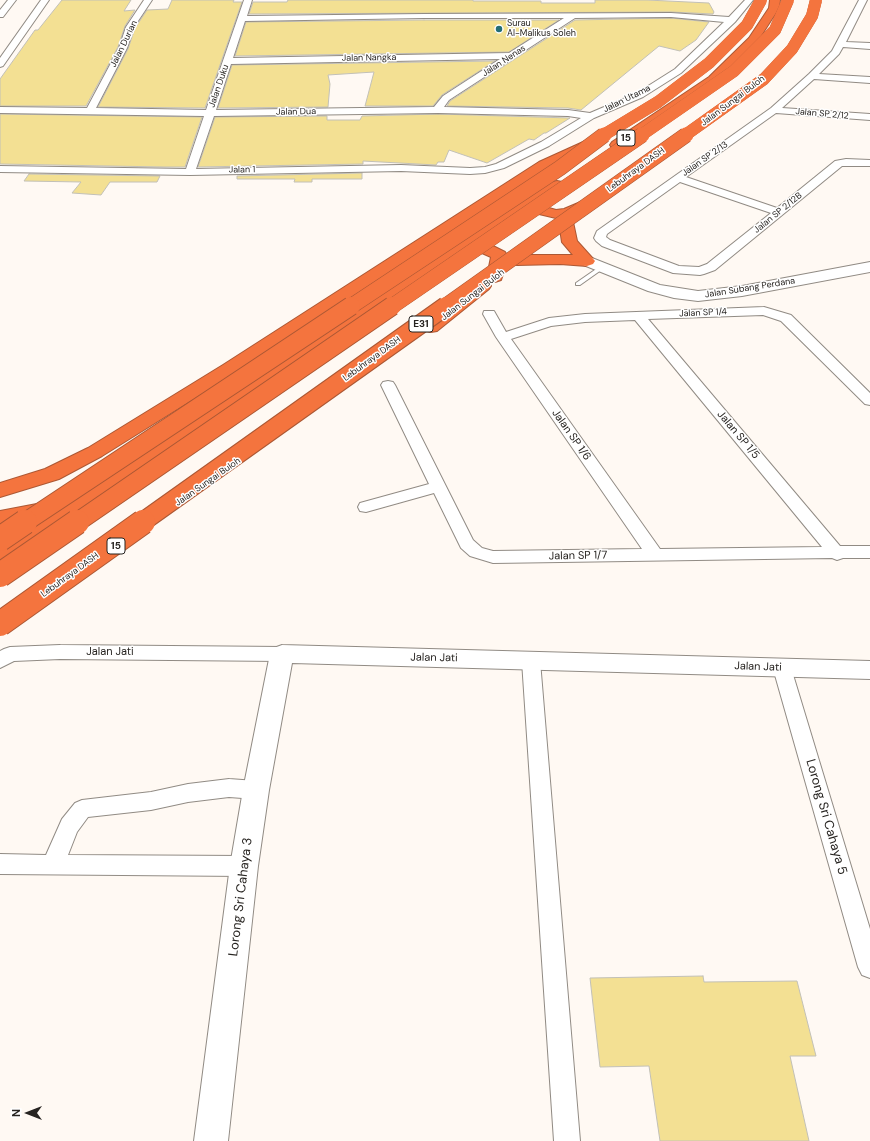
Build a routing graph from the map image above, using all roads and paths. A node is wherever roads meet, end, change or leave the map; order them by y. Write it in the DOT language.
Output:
graph roads {
  1 [pos="12,0"];
  2 [pos="45,0"];
  3 [pos="148,0"];
  4 [pos="248,0"];
  5 [pos="749,0"];
  6 [pos="761,0"];
  7 [pos="775,0"];
  8 [pos="788,0"];
  9 [pos="816,0"];
  10 [pos="863,0"];
  11 [pos="0,15"];
  12 [pos="574,15"];
  13 [pos="242,19"];
  14 [pos="732,20"];
  15 [pos="841,44"];
  16 [pos="870,46"];
  17 [pos="807,47"];
  18 [pos="511,56"];
  19 [pos="228,61"];
  20 [pos="0,64"];
  21 [pos="812,76"];
  22 [pos="870,80"];
  23 [pos="0,110"];
  24 [pos="438,110"];
  25 [pos="774,110"];
  26 [pos="90,111"];
  27 [pos="210,113"];
  28 [pos="591,116"];
  29 [pos="870,117"];
  30 [pos="708,118"];
  31 [pos="598,138"];
  32 [pos="870,163"];
  33 [pos="0,169"];
  34 [pos="485,170"];
  35 [pos="190,172"];
  36 [pos="678,178"];
  37 [pos="604,195"];
  38 [pos="535,199"];
  39 [pos="779,212"];
  40 [pos="566,222"];
  41 [pos="453,254"];
  42 [pos="517,260"];
  43 [pos="587,261"];
  44 [pos="602,267"];
  45 [pos="870,268"];
  46 [pos="688,271"];
  47 [pos="495,277"];
  48 [pos="578,284"];
  49 [pos="489,314"];
  50 [pos="640,317"];
  51 [pos="503,337"];
  52 [pos="388,385"];
  53 [pos="870,401"];
  54 [pos="107,486"];
  55 [pos="438,487"];
  56 [pos="0,490"];
  57 [pos="366,507"];
  58 [pos="0,518"];
  59 [pos="0,539"];
  60 [pos="870,552"];
  61 [pos="837,554"];
  62 [pos="655,555"];
  63 [pos="0,561"];
  64 [pos="0,575"];
  65 [pos="3,619"];
  66 [pos="282,654"];
  67 [pos="5,657"];
  68 [pos="531,661"];
  69 [pos="782,668"];
  70 [pos="870,670"];
  71 [pos="256,790"];
  72 [pos="0,864"];
  73 [pos="53,864"];
  74 [pos="244,866"];
  75 [pos="870,967"];
  76 [pos="211,1141"];
  77 [pos="567,1141"];
  1 -- 11 [label="street"];
  2 -- 20 [label="street"];
  3 -- 26 [label="street, Jalan Durian"];
  4 -- 13 [label="street, Jalan Duku"];
  5 -- 14 [label="street, Jalan Utama"];
  6 -- 31 [label="highway, bridge"];
  7 -- 38 [label="highway, 15"];
  8 -- 64 [label="highway, bridge"];
  9 -- 30 [label="highway, Lebuhraya DASH / E31, bridge"];
  9 -- 37 [label="highway, Jalan Sungai Buloh / 15"];
  10 -- 15 [label="street, Jalan SP 2/13"];
  12 -- 13 [label="street"];
  12 -- 14 [label="street"];
  12 -- 18 [label="street, Jalan Nenas"];
  13 -- 19 [label="street, Jalan Duku"];
  14 -- 28 [label="street, Jalan Utama"];
  15 -- 16 [label="street"];
  15 -- 21 [label="street, Jalan SP 2/13"];
  17 -- 30 [label="highway, bridge"];
  18 -- 19 [label="street, Jalan Nangka"];
  18 -- 24 [label="street, Jalan Nenas"];
  19 -- 27 [label="street, Jalan Duku"];
  21 -- 22 [label="street"];
  21 -- 25 [label="street, Jalan SP 2/13"];
  23 -- 26 [label="street, Jalan Dua"];
  24 -- 27 [label="street, Jalan Dua"];
  24 -- 28 [label="street, Jalan Dua"];
  25 -- 29 [label="street, Jalan SP 2/12"];
  25 -- 36 [label="street, Jalan SP 2/13"];
  26 -- 27 [label="street, Jalan Dua"];
  27 -- 35 [label="street, Jalan Duku"];
  28 -- 34 [label="street, Jalan Utama"];
  30 -- 65 [label="highway, Lebuhraya DASH / E31, bridge"];
  31 -- 56 [label="highway, bridge"];
  31 -- 59 [label="highway, bridge"];
  32 -- 39 [label="street, Jalan SP 2/12B"];
  33 -- 35 [label="street, Jalan 1"];
  34 -- 35 [label="street, Jalan 1"];
  36 -- 39 [label="street"];
  36 -- 46 [label="street, Jalan SP 2/13"];
  37 -- 38 [label="highway"];
  37 -- 40 [label="highway, Jalan Sungai Buloh / 15"];
  38 -- 41 [label="highway, 15"];
  39 -- 46 [label="street, Jalan SP 2/12B"];
  40 -- 42 [label="highway, Jalan Sungai Buloh / 15"];
  40 -- 43 [label="highway"];
  41 -- 47 [label="highway"];
  41 -- 54 [label="highway, 15"];
  42 -- 43 [label="highway"];
  42 -- 47 [label="highway, Jalan Sungai Buloh / 15"];
  43 -- 44 [label="street, Jalan Subang Perdana"];
  44 -- 45 [label="street, Jalan Subang Perdana"];
  44 -- 48 [label="lane"];
  47 -- 65 [label="highway, Jalan Sungai Buloh / 15"];
  49 -- 51 [label="street, Jalan SP 1/6"];
  50 -- 51 [label="street, Jalan SP 1/4"];
  50 -- 53 [label="street, Jalan SP 1/4"];
  50 -- 61 [label="street, Jalan SP 1/5"];
  51 -- 62 [label="street, Jalan SP 1/6"];
  52 -- 55 [label="street, Jalan SP 1/7"];
  54 -- 58 [label="highway"];
  54 -- 63 [label="highway, 15"];
  55 -- 57 [label="street"];
  55 -- 62 [label="street, Jalan SP 1/7"];
  60 -- 61 [label="street, Jalan SP 1/7"];
  61 -- 62 [label="street, Jalan SP 1/7"];
  66 -- 67 [label="street, Jalan Jati"];
  66 -- 68 [label="street, Jalan Jati"];
  66 -- 71 [label="street, Lorong Sri Cahaya 3"];
  68 -- 69 [label="street, Jalan Jati"];
  68 -- 77 [label="street"];
  69 -- 70 [label="street, Jalan Jati"];
  69 -- 75 [label="street, Lorong Sri Cahaya 5"];
  71 -- 73 [label="street"];
  71 -- 74 [label="street, Lorong Sri Cahaya 3"];
  72 -- 73 [label="street"];
  73 -- 74 [label="street"];
  74 -- 76 [label="street, Lorong Sri Cahaya 3"];
}
